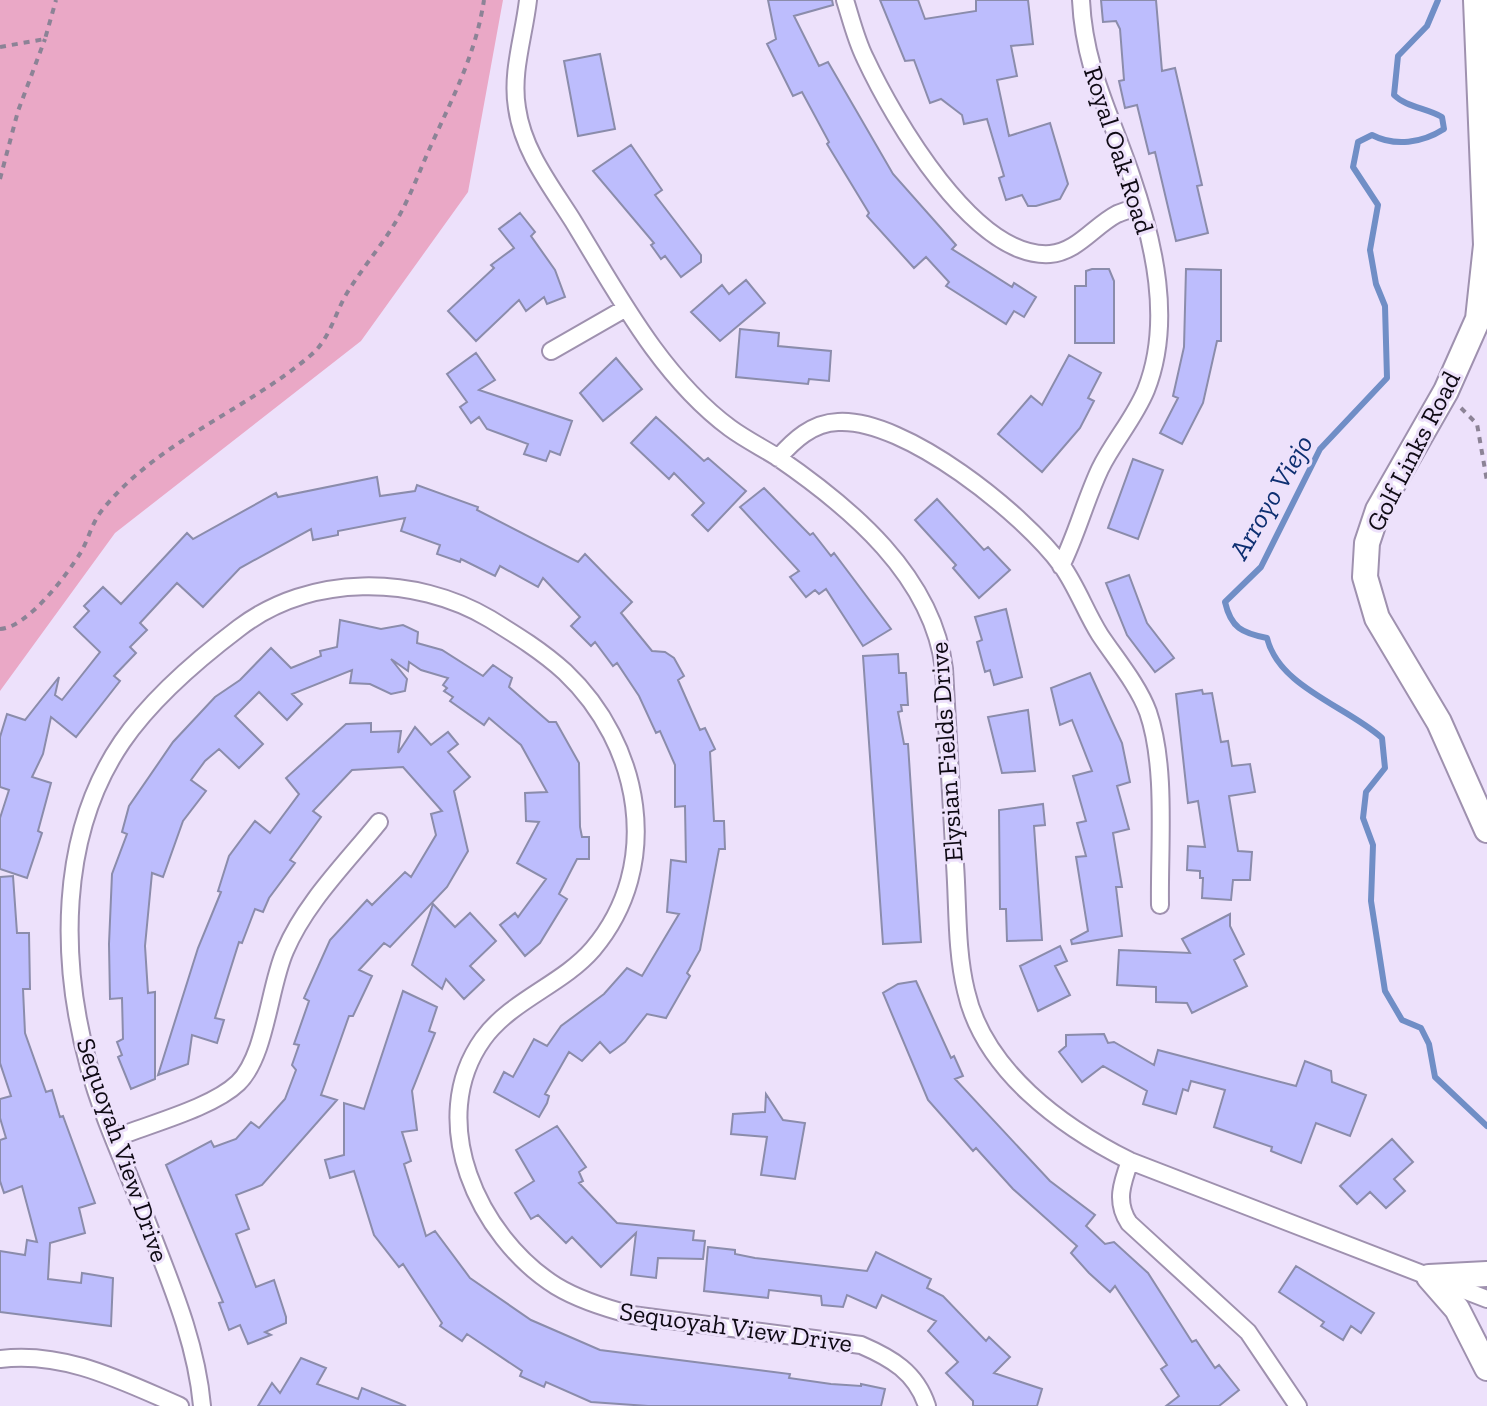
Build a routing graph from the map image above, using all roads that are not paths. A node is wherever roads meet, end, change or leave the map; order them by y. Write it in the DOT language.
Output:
graph roads {
  1 [pos="528,0"];
  2 [pos="845,0"];
  3 [pos="1081,0"];
  4 [pos="1476,0"];
  5 [pos="1140,206"];
  6 [pos="626,308"];
  7 [pos="551,351"];
  8 [pos="778,458"];
  9 [pos="1061,566"];
  10 [pos="379,822"];
  11 [pos="1487,830"];
  12 [pos="1160,905"];
  13 [pos="115,1138"];
  14 [pos="1130,1161"];
  15 [pos="1487,1274"];
  16 [pos="1429,1277"];
  17 [pos="1487,1299"];
  18 [pos="0,1359"];
  19 [pos="1487,1368"];
  20 [pos="180,1406"];
  21 [pos="202,1406"];
  22 [pos="927,1406"];
  23 [pos="1298,1406"];
  1 -- 6 [label="street, Elysian Fields Drive"];
  2 -- 5 [label="street"];
  3 -- 5 [label="street, Royal Oak Road"];
  4 -- 11 [label="main road, Golf Links Road"];
  5 -- 9 [label="street, Royal Oak Road"];
  6 -- 7 [label="street"];
  6 -- 8 [label="street, Elysian Fields Drive"];
  8 -- 9 [label="street"];
  8 -- 14 [label="street, Elysian Fields Drive"];
  9 -- 12 [label="street"];
  10 -- 13 [label="street"];
  13 -- 21 [label="street, Sequoyah View Drive"];
  13 -- 22 [label="street, Sequoyah View Drive"];
  14 -- 16 [label="street, Elysian Fields Drive"];
  14 -- 23 [label="street"];
  15 -- 16 [label="main road"];
  16 -- 17 [label="street, Elysian Fields Drive"];
  16 -- 19 [label="main road"];
  18 -- 20 [label="street"];
}
